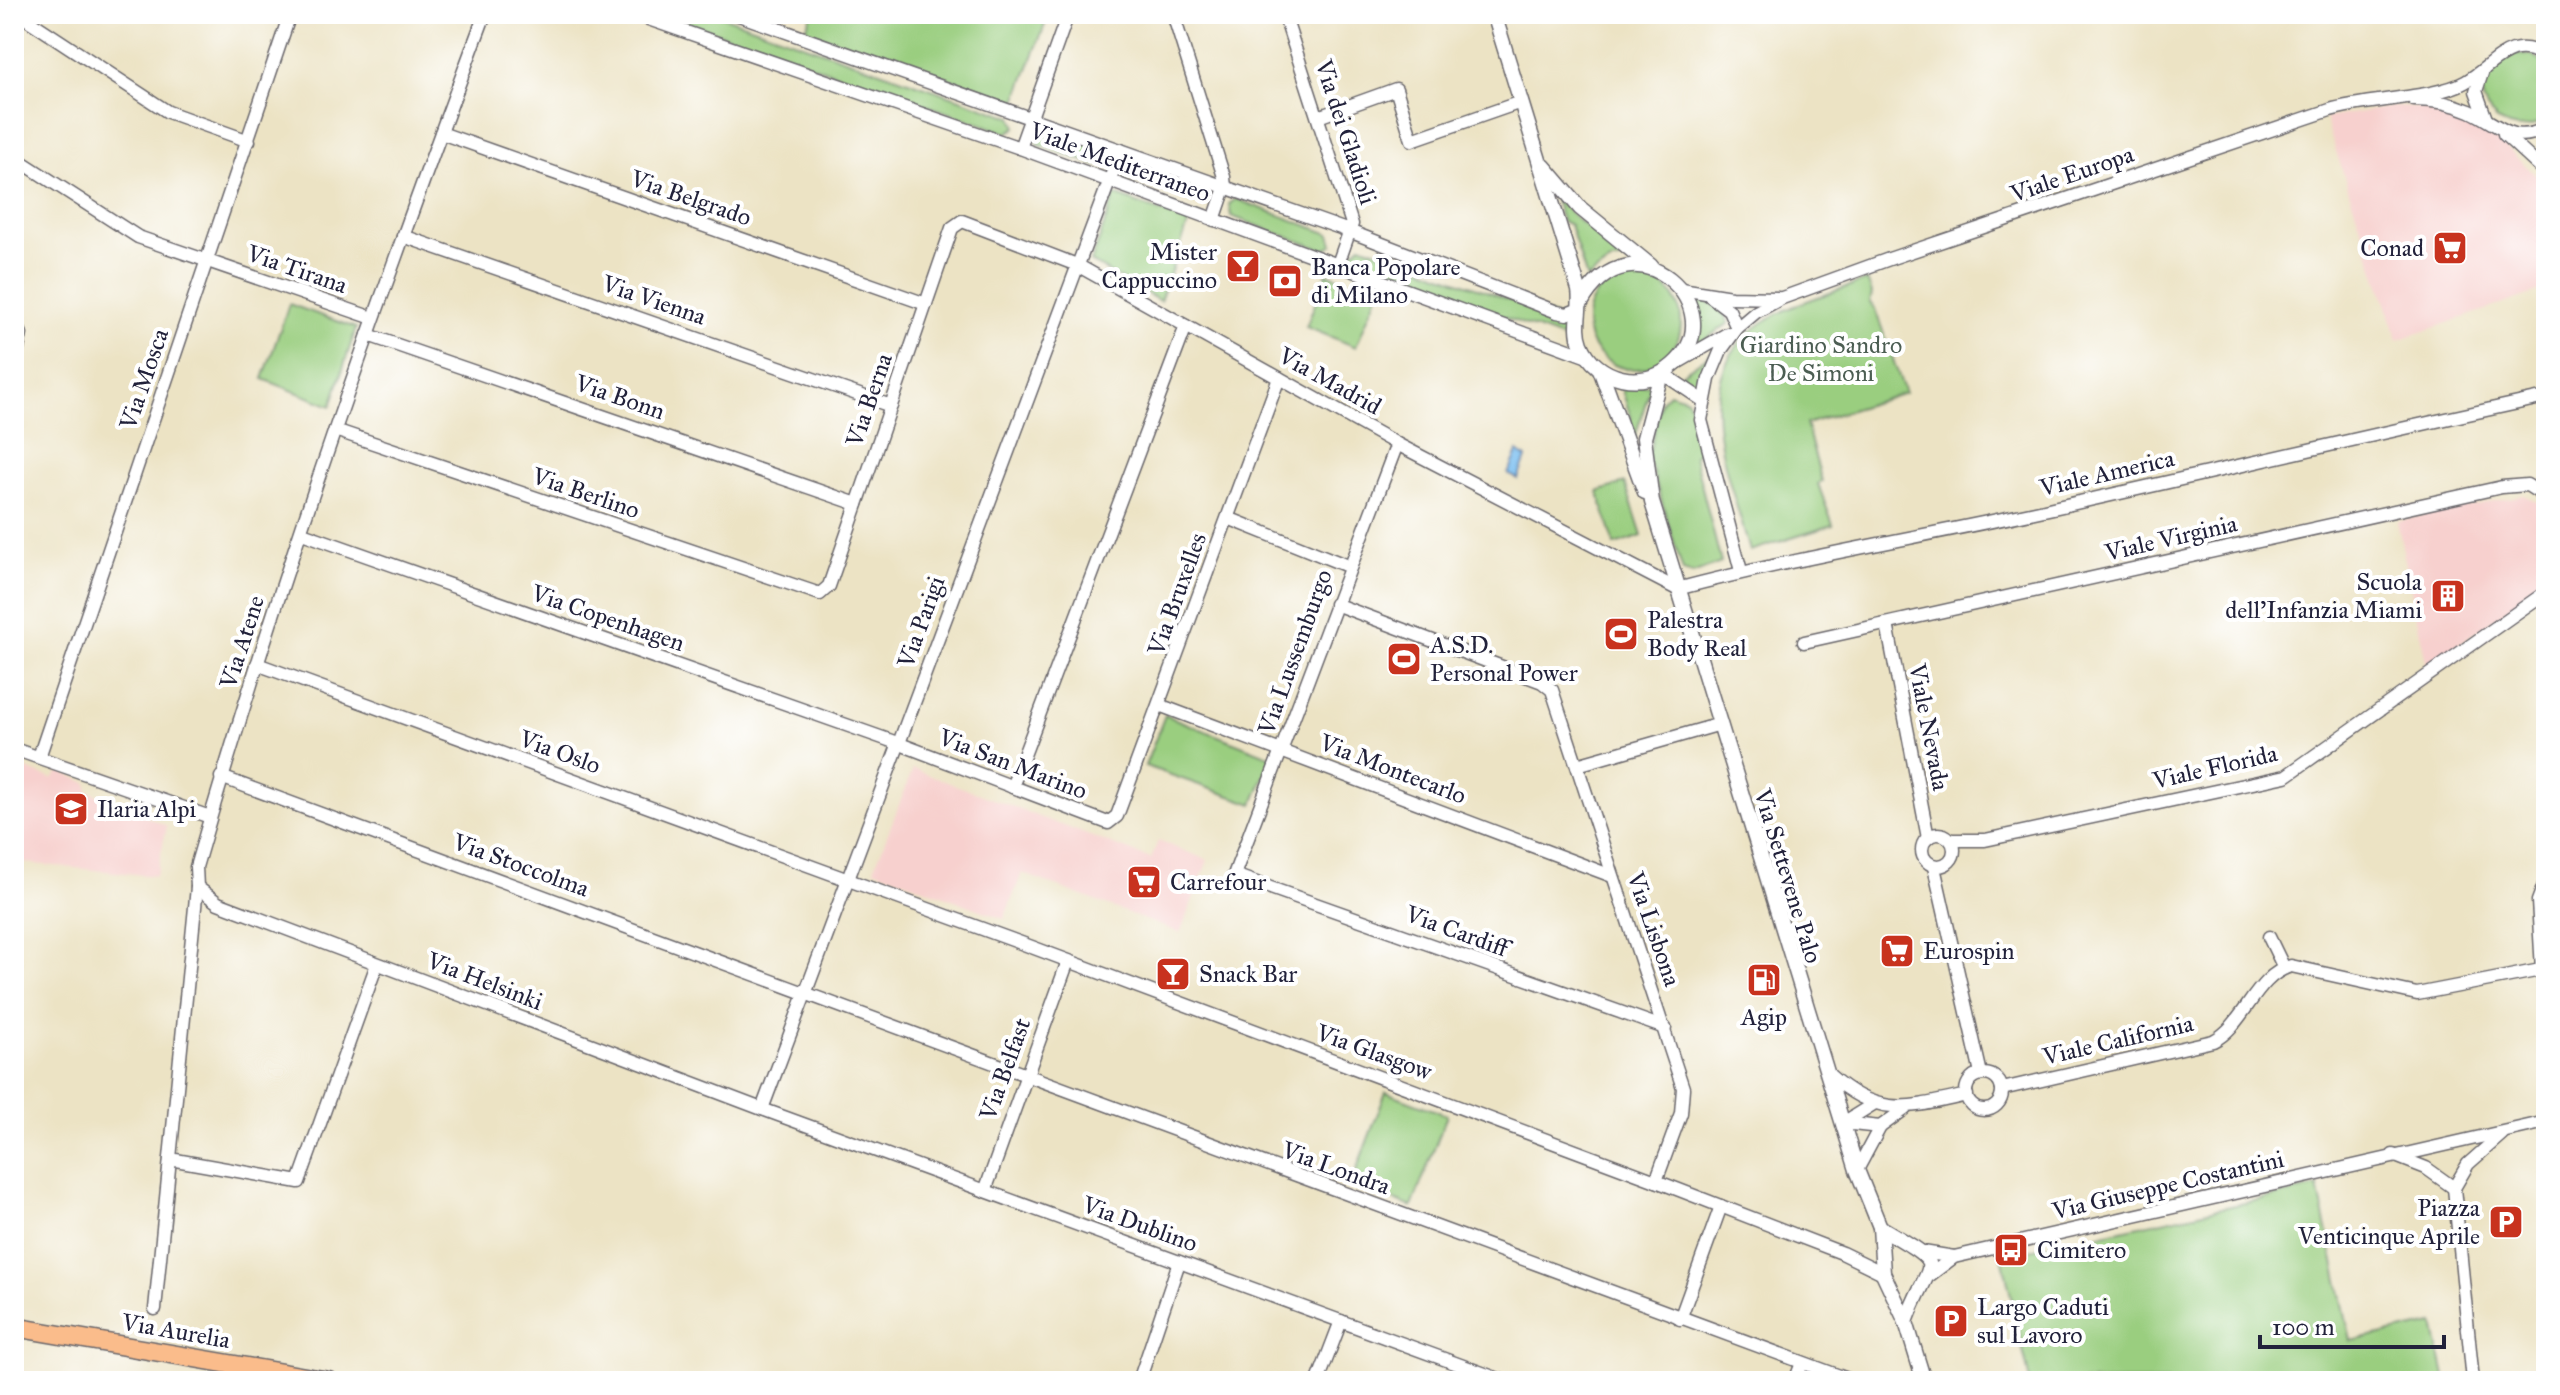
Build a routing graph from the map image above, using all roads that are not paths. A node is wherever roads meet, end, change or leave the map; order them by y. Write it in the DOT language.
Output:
graph roads {
  1 [pos="19,14"];
  2 [pos="289,14"];
  3 [pos="485,14"];
  4 [pos="634,14"];
  5 [pos="736,14"];
  6 [pos="1068,14"];
  7 [pos="1173,14"];
  8 [pos="1284,14"];
  9 [pos="1494,14"];
  10 [pos="2546,49"];
  11 [pos="2532,50"];
  12 [pos="2546,57"];
  13 [pos="2484,67"];
  14 [pos="2378,98"];
  15 [pos="1521,102"];
  16 [pos="1031,116"];
  17 [pos="1318,117"];
  18 [pos="2486,119"];
  19 [pos="2546,128"];
  20 [pos="2502,132"];
  21 [pos="441,133"];
  22 [pos="249,141"];
  23 [pos="1020,148"];
  24 [pos="1121,150"];
  25 [pos="14,157"];
  26 [pos="1539,158"];
  27 [pos="2546,173"];
  28 [pos="1109,183"];
  29 [pos="1225,188"];
  30 [pos="1214,220"];
  31 [pos="959,221"];
  32 [pos="1349,231"];
  33 [pos="403,236"];
  34 [pos="207,262"];
  35 [pos="1338,264"];
  36 [pos="1077,265"];
  37 [pos="1655,269"];
  38 [pos="1681,289"];
  39 [pos="1707,293"];
  40 [pos="1782,298"];
  41 [pos="926,304"];
  42 [pos="1580,306"];
  43 [pos="14,318"];
  44 [pos="373,318"];
  45 [pos="1186,326"];
  46 [pos="1737,328"];
  47 [pos="368,335"];
  48 [pos="1588,357"];
  49 [pos="14,368"];
  50 [pos="1600,369"];
  51 [pos="1666,370"];
  52 [pos="1279,378"];
  53 [pos="2546,397"];
  54 [pos="1704,401"];
  55 [pos="891,406"];
  56 [pos="335,430"];
  57 [pos="1397,444"];
  58 [pos="2546,497"];
  59 [pos="1652,502"];
  60 [pos="857,504"];
  61 [pos="1228,518"];
  62 [pos="302,533"];
  63 [pos="1350,567"];
  64 [pos="1741,571"];
  65 [pos="1677,589"];
  66 [pos="2546,592"];
  67 [pos="822,594"];
  68 [pos="1335,604"];
  69 [pos="1887,624"];
  70 [pos="1804,642"];
  71 [pos="257,664"];
  72 [pos="1159,705"];
  73 [pos="1717,725"];
  74 [pos="900,744"];
  75 [pos="14,749"];
  76 [pos="1282,750"];
  77 [pos="39,757"];
  78 [pos="1577,765"];
  79 [pos="221,777"];
  80 [pos="1012,787"];
  81 [pos="210,817"];
  82 [pos="1111,822"];
  83 [pos="1928,838"];
  84 [pos="1951,840"];
  85 [pos="1985,840"];
  86 [pos="1945,863"];
  87 [pos="1234,875"];
  88 [pos="1612,876"];
  89 [pos="2546,880"];
  90 [pos="848,881"];
  91 [pos="197,887"];
  92 [pos="2269,937"];
  93 [pos="1068,961"];
  94 [pos="377,964"];
  95 [pos="2284,968"];
  96 [pos="2544,970"];
  97 [pos="805,993"];
  98 [pos="1665,1028"];
  99 [pos="1827,1073"];
  100 [pos="1981,1074"];
  101 [pos="1026,1076"];
  102 [pos="2002,1089"];
  103 [pos="1967,1095"];
  104 [pos="1875,1103"];
  105 [pos="762,1109"];
  106 [pos="1905,1109"];
  107 [pos="2546,1122"];
  108 [pos="1843,1123"];
  109 [pos="1880,1127"];
  110 [pos="2508,1130"];
  111 [pos="2393,1155"];
  112 [pos="170,1159"];
  113 [pos="1857,1170"];
  114 [pos="1656,1181"];
  115 [pos="2454,1188"];
  116 [pos="985,1191"];
  117 [pos="1721,1206"];
  118 [pos="1880,1227"];
  119 [pos="1917,1249"];
  120 [pos="1954,1257"];
  121 [pos="1179,1262"];
  122 [pos="1885,1273"];
  123 [pos="1930,1275"];
  124 [pos="1917,1290"];
  125 [pos="155,1309"];
  126 [pos="1680,1319"];
  127 [pos="1341,1321"];
  128 [pos="1906,1322"];
  129 [pos="14,1327"];
  130 [pos="1802,1363"];
  131 [pos="329,1381"];
  132 [pos="1139,1381"];
  133 [pos="1318,1381"];
  134 [pos="1504,1381"];
  135 [pos="1795,1381"];
  136 [pos="1853,1381"];
  137 [pos="1924,1381"];
  138 [pos="2473,1381"];
  1 -- 22 [label="street"];
  2 -- 22 [label="street, Via Mosca"];
  3 -- 21 [label="street, Via Atene"];
  4 -- 23 [label="street, Viale Mediterraneo"];
  5 -- 16 [label="street, Viale Mediterraneo"];
  6 -- 16 [label="street"];
  7 -- 29 [label="street"];
  8 -- 17 [label="street, Via dei Gladioli"];
  9 -- 15 [label="street"];
  10 -- 11 [label="street, Viale Europa"];
  11 -- 12 [label="street"];
  11 -- 13 [label="street, Viale Europa"];
  13 -- 14 [label="street, Viale Europa"];
  13 -- 18 [label="street"];
  14 -- 18 [label="street, Viale Europa"];
  14 -- 40 [label="street, Viale Europa"];
  15 -- 17 [label="street"];
  15 -- 26 [label="street"];
  16 -- 23 [label="street"];
  16 -- 24 [label="street, Viale Mediterraneo"];
  17 -- 32 [label="street, Via dei Gladioli"];
  18 -- 20 [label="street, Viale Europa"];
  19 -- 20 [label="street"];
  20 -- 27 [label="street, Viale Europa"];
  21 -- 33 [label="street, Via Atene"];
  21 -- 41 [label="street, Via Belgrado"];
  22 -- 34 [label="street, Via Mosca"];
  23 -- 28 [label="street, Viale Mediterraneo"];
  24 -- 28 [label="street, Via Parigi"];
  24 -- 29 [label="street, Viale Mediterraneo"];
  25 -- 34 [label="street, Via Tirana"];
  26 -- 37 [label="street"];
  26 -- 42 [label="street"];
  28 -- 30 [label="street, Viale Mediterraneo"];
  28 -- 36 [label="street, Via Parigi"];
  29 -- 30 [label="street"];
  29 -- 32 [label="street, Viale Mediterraneo"];
  30 -- 35 [label="street, Viale Mediterraneo"];
  31 -- 36 [label="street, Via Madrid"];
  31 -- 41 [label="street, Via Berna"];
  32 -- 35 [label="street, Via dei Gladioli"];
  32 -- 42 [label="street, Viale Mediterraneo"];
  33 -- 44 [label="street, Via Atene"];
  33 -- 55 [label="street, Via Vienna"];
  34 -- 44 [label="street, Via Tirana"];
  34 -- 77 [label="street, Via Mosca"];
  35 -- 48 [label="street, Viale Mediterraneo"];
  36 -- 45 [label="street, Via Madrid"];
  36 -- 74 [label="street, Via Parigi"];
  37 -- 38 [label="street"];
  37 -- 42 [label="street"];
  38 -- 39 [label="street, Viale Europa"];
  38 -- 51 [label="street"];
  39 -- 40 [label="street, Viale Europa"];
  39 -- 46 [label="street"];
  40 -- 46 [label="street, Viale Europa"];
  41 -- 55 [label="street, Via Berna"];
  42 -- 48 [label="street"];
  43 -- 49 [label="street"];
  44 -- 47 [label="street, Via Atene"];
  45 -- 52 [label="street, Via Madrid"];
  45 -- 80 [label="street"];
  46 -- 51 [label="street"];
  46 -- 54 [label="street, Viale Europa"];
  47 -- 56 [label="street, Via Atene"];
  47 -- 60 [label="street, Via Bonn"];
  48 -- 50 [label="street"];
  50 -- 51 [label="street"];
  50 -- 59 [label="street, Via Settevene Palo"];
  51 -- 54 [label="street"];
  51 -- 59 [label="street, Via Settevene Palo"];
  52 -- 57 [label="street, Via Madrid"];
  52 -- 61 [label="street, Via Bruxelles"];
  53 -- 64 [label="street, Viale America"];
  54 -- 64 [label="street, Viale Europa"];
  55 -- 60 [label="street, Via Berna"];
  56 -- 62 [label="street, Via Atene"];
  56 -- 67 [label="street, Via Berlino"];
  57 -- 63 [label="street, Via Lussemburgo"];
  57 -- 65 [label="street, Via Madrid"];
  58 -- 69 [label="street, Viale Virginia"];
  59 -- 65 [label="street, Via Settevene Palo"];
  60 -- 67 [label="street, Via Berna"];
  61 -- 63 [label="street"];
  61 -- 72 [label="street, Via Bruxelles"];
  62 -- 71 [label="street, Via Atene"];
  62 -- 74 [label="street, Via Copenhagen"];
  63 -- 68 [label="street, Via Lussemburgo"];
  64 -- 65 [label="street, Viale America"];
  65 -- 73 [label="street, Via Settevene Palo"];
  66 -- 85 [label="street, Viale Florida"];
  68 -- 76 [label="street, Via Lussemburgo"];
  68 -- 78 [label="street, Via Lisbona"];
  69 -- 70 [label="street, Viale Virginia"];
  69 -- 83 [label="street, Viale Nevada"];
  71 -- 79 [label="street, Via Atene"];
  71 -- 90 [label="street, Via Oslo"];
  72 -- 76 [label="street, Via Montecarlo"];
  72 -- 82 [label="street, Via Bruxelles"];
  73 -- 78 [label="street"];
  73 -- 99 [label="street, Via Settevene Palo"];
  74 -- 80 [label="street, Via San Marino"];
  74 -- 90 [label="street, Via Parigi"];
  75 -- 77 [label="street"];
  76 -- 87 [label="street, Via Lussemburgo"];
  76 -- 88 [label="street, Via Montecarlo"];
  77 -- 81 [label="street"];
  78 -- 88 [label="street, Via Lisbona"];
  79 -- 81 [label="street, Via Atene"];
  79 -- 97 [label="street, Via Stoccolma"];
  80 -- 82 [label="street, Via San Marino"];
  81 -- 91 [label="street, Via Atene"];
  83 -- 84 [label="street, Viale Florida"];
  83 -- 86 [label="street, Viale Nevada"];
  84 -- 85 [label="street, Viale Florida"];
  84 -- 86 [label="street"];
  85 -- 86 [label="street, Viale Florida"];
  86 -- 100 [label="street"];
  87 -- 98 [label="street, Via Cardiff"];
  88 -- 98 [label="street, Via Lisbona"];
  89 -- 96 [label="street"];
  90 -- 93 [label="street, Via Glasgow"];
  90 -- 97 [label="street, Via Parigi"];
  91 -- 94 [label="street, Via Helsinki"];
  91 -- 112 [label="street, Via Atene"];
  92 -- 95 [label="street"];
  93 -- 101 [label="street, Via Belfast"];
  93 -- 114 [label="street, Via Glasgow"];
  94 -- 105 [label="street, Via Helsinki"];
  94 -- 112 [label="street"];
  95 -- 96 [label="street"];
  95 -- 102 [label="street, Viale California"];
  97 -- 101 [label="street, Via Londra"];
  97 -- 105 [label="street, Via Parigi"];
  98 -- 114 [label="street, Via Lisbona"];
  99 -- 104 [label="street"];
  99 -- 108 [label="street, Via Settevene Palo"];
  100 -- 102 [label="street"];
  100 -- 103 [label="street"];
  101 -- 116 [label="street, Via Belfast"];
  101 -- 126 [label="street, Via Londra"];
  102 -- 103 [label="street"];
  103 -- 106 [label="street"];
  104 -- 106 [label="street"];
  104 -- 108 [label="street"];
  105 -- 116 [label="street, Via Dublino"];
  106 -- 109 [label="street"];
  107 -- 110 [label="street, Via Giuseppe Costantini"];
  108 -- 109 [label="street"];
  108 -- 113 [label="street, Via Settevene Palo"];
  109 -- 113 [label="street"];
  110 -- 111 [label="street, Via Giuseppe Costantini"];
  110 -- 115 [label="street"];
  111 -- 115 [label="street"];
  111 -- 120 [label="street, Via Giuseppe Costantini"];
  112 -- 125 [label="street, Via Atene"];
  113 -- 118 [label="street, Via Settevene Palo"];
  114 -- 117 [label="street, Via Glasgow"];
  115 -- 138 [label="street"];
  116 -- 121 [label="street, Via Dublino"];
  117 -- 122 [label="street, Via Glasgow"];
  117 -- 126 [label="street"];
  118 -- 119 [label="street"];
  118 -- 122 [label="street, Via Settevene Palo"];
  119 -- 120 [label="street"];
  119 -- 122 [label="street"];
  119 -- 123 [label="street"];
  120 -- 123 [label="street"];
  121 -- 127 [label="street, Via Dublino"];
  121 -- 132 [label="street"];
  122 -- 124 [label="street"];
  122 -- 128 [label="street, Via Settevene Palo"];
  123 -- 124 [label="street"];
  124 -- 128 [label="street"];
  126 -- 130 [label="street, Via Londra"];
  127 -- 133 [label="street"];
  127 -- 134 [label="street, Via Dublino"];
  128 -- 137 [label="street, Via Settevene Palo"];
  129 -- 131 [label="main road, Via Aurelia"];
  130 -- 135 [label="street"];
  130 -- 136 [label="street, Via Londra"];
}
